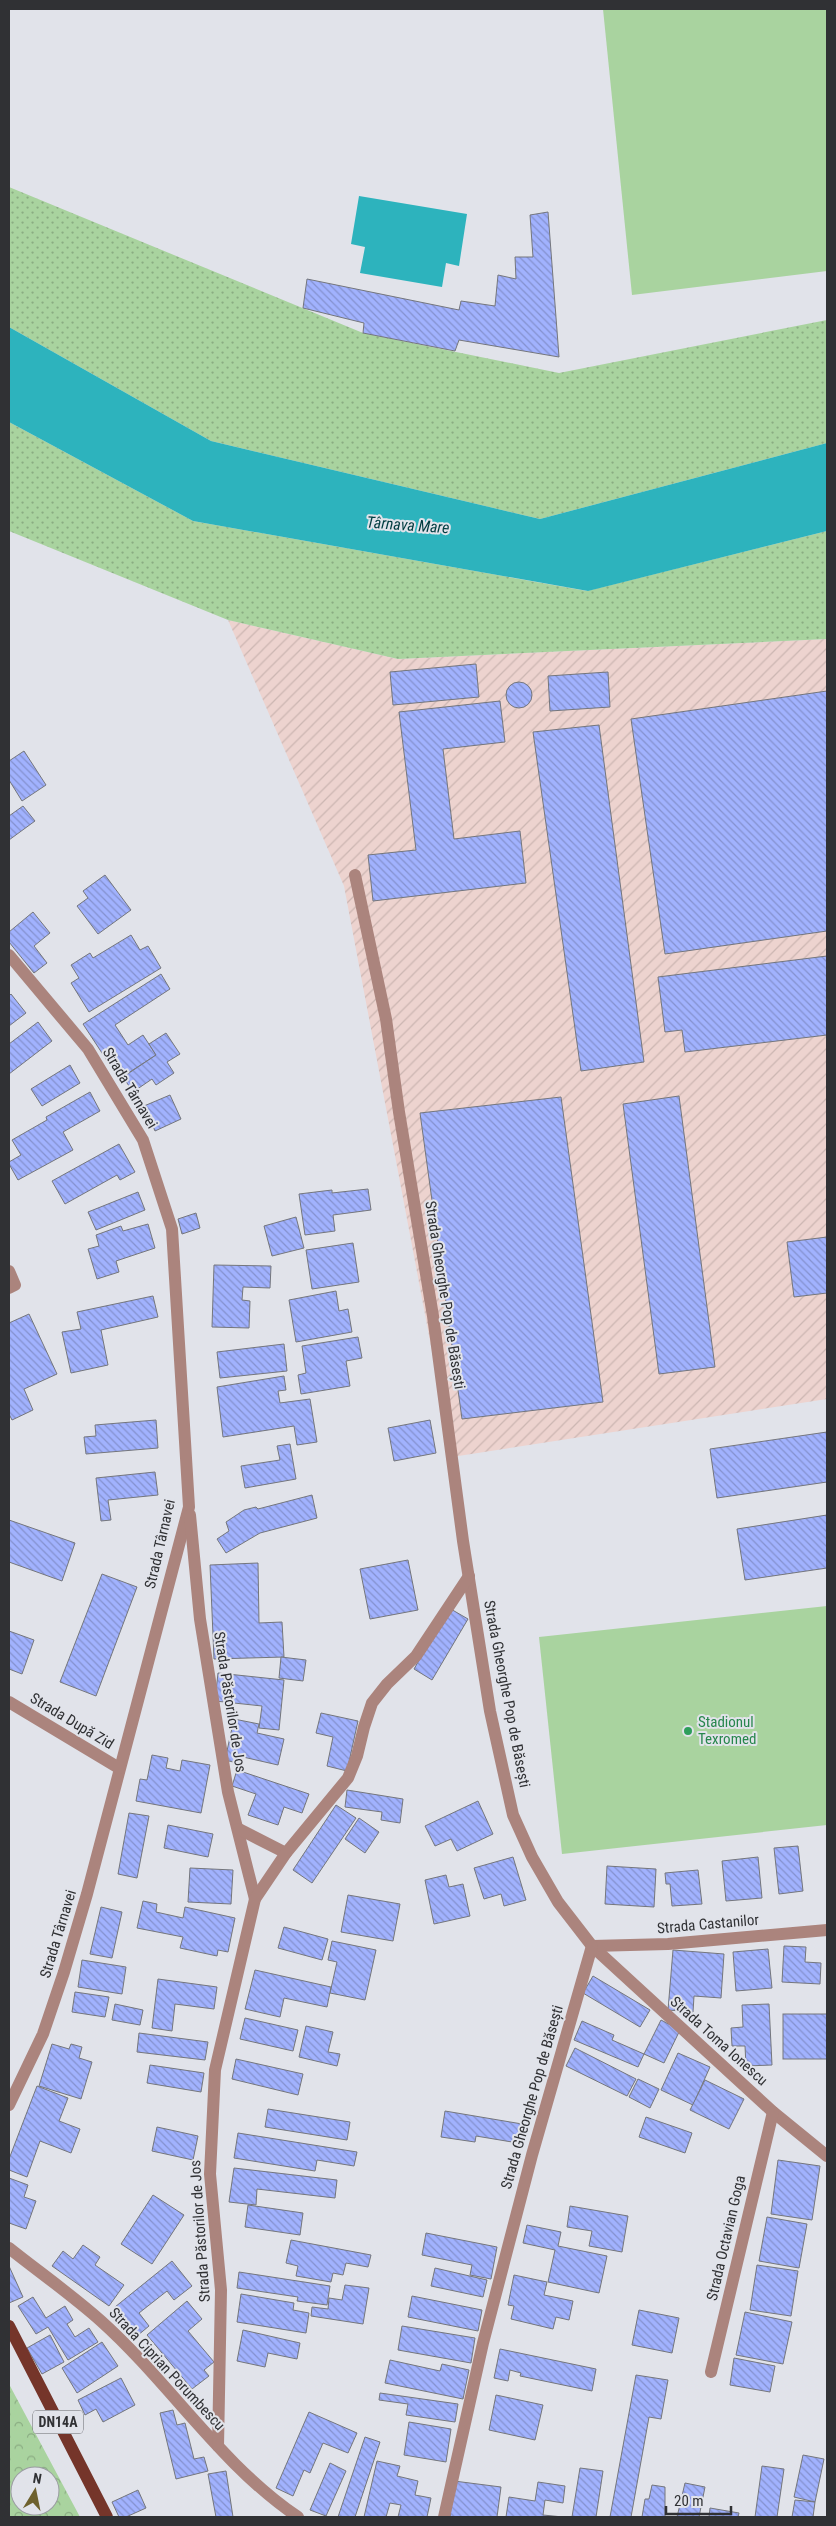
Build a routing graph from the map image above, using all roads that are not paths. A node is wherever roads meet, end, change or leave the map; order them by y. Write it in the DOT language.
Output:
graph roads {
  1 [pos="355,875"];
  2 [pos="9,955"];
  3 [pos="9,1271"];
  4 [pos="9,1288"];
  5 [pos="189,1507"];
  6 [pos="469,1576"];
  7 [pos="9,1702"];
  8 [pos="119,1768"];
  9 [pos="239,1829"];
  10 [pos="286,1853"];
  11 [pos="255,1899"];
  12 [pos="827,1930"];
  13 [pos="592,1946"];
  14 [pos="9,2105"];
  15 [pos="773,2112"];
  16 [pos="827,2156"];
  17 [pos="9,2248"];
  18 [pos="9,2326"];
  19 [pos="711,2372"];
  20 [pos="218,2446"];
  21 [pos="107,2517"];
  22 [pos="298,2517"];
  23 [pos="444,2517"];
  1 -- 6 [label="street, Strada Gheorghe Pop de Băsești"];
  2 -- 5 [label="street, Strada Târnavei"];
  3 -- 4 [label="street"];
  5 -- 8 [label="street, Strada Târnavei"];
  5 -- 9 [label="street, Strada Păstorilor de Jos"];
  6 -- 10 [label="street, Strada Păstorilor de Jos"];
  6 -- 13 [label="street, Strada Gheorghe Pop de Băsești"];
  7 -- 8 [label="street, Strada După Zid"];
  8 -- 14 [label="street, Strada Târnavei"];
  9 -- 10 [label="street"];
  9 -- 11 [label="street, Strada Păstorilor de Jos"];
  10 -- 11 [label="street, Strada Păstorilor de Jos"];
  11 -- 20 [label="street, Strada Păstorilor de Jos"];
  12 -- 13 [label="street, Strada Castanilor"];
  13 -- 15 [label="street, Strada Toma Ionescu"];
  13 -- 23 [label="street, Strada Gheorghe Pop de Băsești"];
  15 -- 16 [label="street, Strada Toma Ionescu"];
  15 -- 19 [label="street, Strada Octavian Goga"];
  17 -- 20 [label="street, Strada Ciprian Porumbescu"];
  18 -- 21 [label="main road, DN14A"];
  20 -- 22 [label="street, Strada Ciprian Porumbescu"];
}
